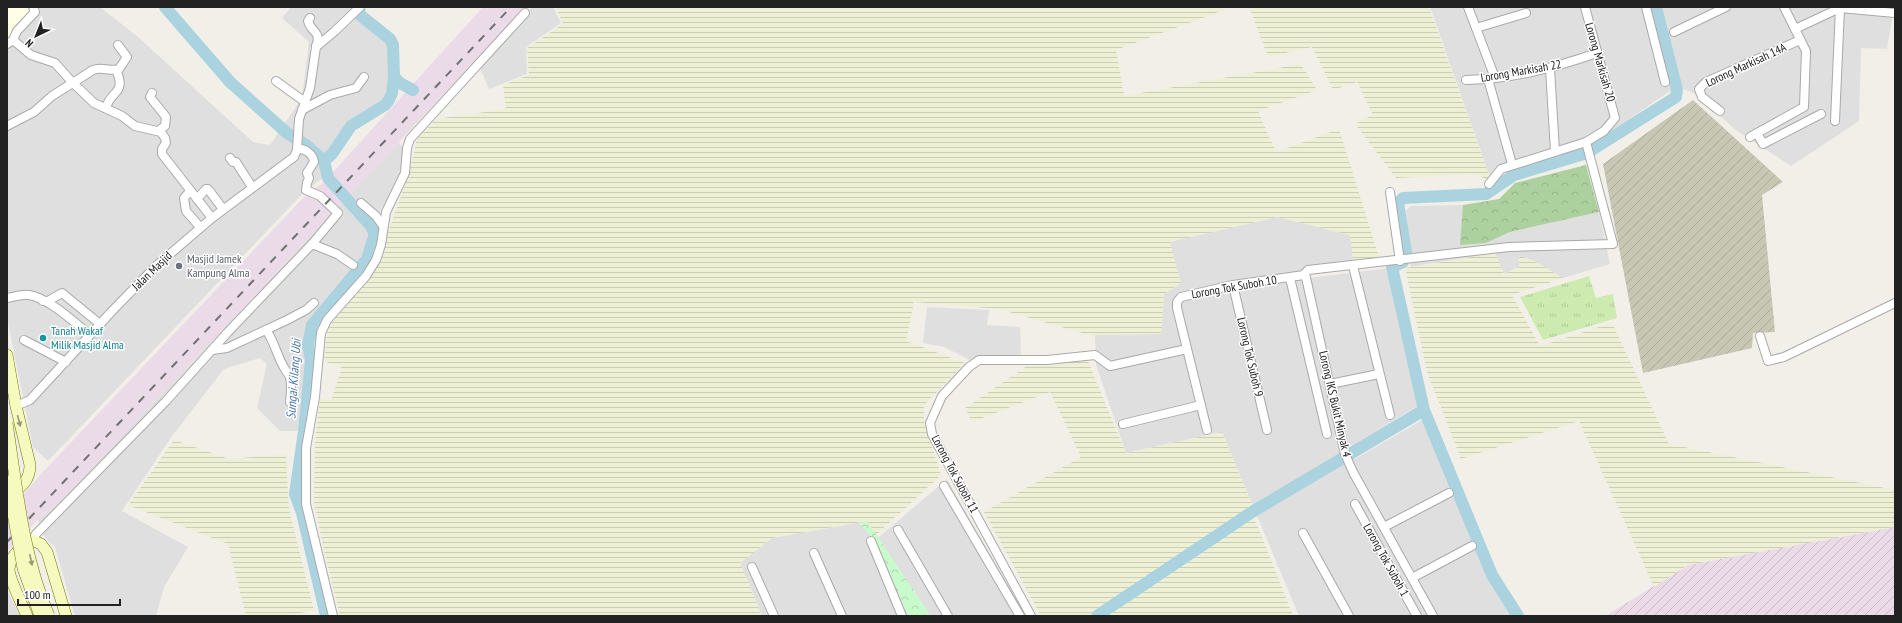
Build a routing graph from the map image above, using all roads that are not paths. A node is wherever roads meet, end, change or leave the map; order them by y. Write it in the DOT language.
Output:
graph roads {
  1 [pos="33,7"];
  2 [pos="360,7"];
  3 [pos="1468,7"];
  4 [pos="1584,7"];
  5 [pos="1646,7"];
  6 [pos="1726,7"];
  7 [pos="1784,7"];
  8 [pos="1840,8"];
  9 [pos="350,12"];
  10 [pos="1526,13"];
  11 [pos="1895,13"];
  12 [pos="526,14"];
  13 [pos="310,18"];
  14 [pos="1476,28"];
  15 [pos="1795,29"];
  16 [pos="1674,32"];
  17 [pos="1800,40"];
  18 [pos="10,42"];
  19 [pos="118,45"];
  20 [pos="316,47"];
  21 [pos="1597,53"];
  22 [pos="119,69"];
  23 [pos="1550,69"];
  24 [pos="364,78"];
  25 [pos="1492,79"];
  26 [pos="1466,80"];
  27 [pos="276,81"];
  28 [pos="72,82"];
  29 [pos="1665,82"];
  30 [pos="152,93"];
  31 [pos="304,106"];
  32 [pos="106,108"];
  33 [pos="1720,111"];
  34 [pos="1821,114"];
  35 [pos="1835,120"];
  36 [pos="7,126"];
  37 [pos="158,131"];
  38 [pos="1587,144"];
  39 [pos="297,148"];
  40 [pos="1555,152"];
  41 [pos="230,158"];
  42 [pos="1512,164"];
  43 [pos="1489,184"];
  44 [pos="252,187"];
  45 [pos="190,191"];
  46 [pos="1390,192"];
  47 [pos="197,200"];
  48 [pos="361,203"];
  49 [pos="223,210"];
  50 [pos="212,218"];
  51 [pos="383,226"];
  52 [pos="200,227"];
  53 [pos="312,244"];
  54 [pos="1403,260"];
  55 [pos="353,265"];
  56 [pos="1354,266"];
  57 [pos="1306,272"];
  58 [pos="1290,278"];
  59 [pos="1233,285"];
  60 [pos="7,298"];
  61 [pos="43,301"];
  62 [pos="314,303"];
  63 [pos="1895,303"];
  64 [pos="100,324"];
  65 [pos="266,330"];
  66 [pos="90,335"];
  67 [pos="1760,336"];
  68 [pos="24,340"];
  69 [pos="1187,349"];
  70 [pos="212,350"];
  71 [pos="7,355"];
  72 [pos="66,362"];
  73 [pos="1379,374"];
  74 [pos="1330,384"];
  75 [pos="290,402"];
  76 [pos="1201,405"];
  77 [pos="16,406"];
  78 [pos="1390,415"];
  79 [pos="7,423"];
  80 [pos="1123,424"];
  81 [pos="1207,430"];
  82 [pos="1266,430"];
  83 [pos="1327,434"];
  84 [pos="7,481"];
  85 [pos="944,486"];
  86 [pos="7,492"];
  87 [pos="1449,493"];
  88 [pos="1355,504"];
  89 [pos="19,526"];
  90 [pos="1384,527"];
  91 [pos="898,530"];
  92 [pos="1303,533"];
  93 [pos="32,540"];
  94 [pos="871,540"];
  95 [pos="1472,546"];
  96 [pos="814,553"];
  97 [pos="752,567"];
  98 [pos="8,569"];
  99 [pos="1412,578"];
  100 [pos="1431,613"];
  101 [pos="27,616"];
  102 [pos="40,616"];
  103 [pos="49,616"];
  104 [pos="66,616"];
  105 [pos="333,616"];
  106 [pos="774,616"];
  107 [pos="842,616"];
  108 [pos="902,616"];
  109 [pos="948,616"];
  110 [pos="1020,616"];
  111 [pos="1031,616"];
  112 [pos="1349,616"];
  113 [pos="1418,616"];
  1 -- 18 [label="street"];
  2 -- 9 [label="street"];
  3 -- 14 [label="street"];
  4 -- 21 [label="street, Lorong Markisah 20"];
  5 -- 29 [label="street"];
  6 -- 16 [label="street"];
  7 -- 15 [label="street"];
  8 -- 11 [label="street"];
  8 -- 15 [label="street"];
  8 -- 35 [label="street"];
  9 -- 20 [label="street"];
  10 -- 14 [label="street"];
  12 -- 51 [label="street"];
  13 -- 20 [label="street"];
  14 -- 25 [label="street"];
  15 -- 17 [label="street"];
  17 -- 33 [label="street, Lorong Markisah 14A"];
  17 -- 34 [label="street"];
  18 -- 28 [label="street"];
  19 -- 22 [label="street"];
  20 -- 31 [label="street"];
  21 -- 23 [label="street, Lorong Markisah 22"];
  21 -- 38 [label="street, Lorong Markisah 20"];
  22 -- 28 [label="street"];
  22 -- 32 [label="street"];
  23 -- 25 [label="street, Lorong Markisah 22"];
  23 -- 40 [label="street"];
  24 -- 31 [label="street"];
  25 -- 26 [label="street, Lorong Markisah 22"];
  25 -- 42 [label="street"];
  27 -- 31 [label="street"];
  28 -- 32 [label="street"];
  28 -- 36 [label="street"];
  30 -- 37 [label="street"];
  31 -- 39 [label="street"];
  32 -- 37 [label="street"];
  37 -- 45 [label="street"];
  38 -- 40 [label="street"];
  38 -- 54 [label="street, Lorong Tok Suboh 10"];
  39 -- 44 [label="street, Jalan Masjid"];
  39 -- 53 [label="street"];
  40 -- 42 [label="street"];
  41 -- 44 [label="street"];
  42 -- 43 [label="street"];
  44 -- 49 [label="street, Jalan Masjid"];
  45 -- 47 [label="street"];
  45 -- 52 [label="street"];
  46 -- 54 [label="street"];
  47 -- 49 [label="street"];
  47 -- 50 [label="street"];
  48 -- 51 [label="street"];
  49 -- 50 [label="street, Jalan Masjid"];
  50 -- 52 [label="street, Jalan Masjid"];
  51 -- 105 [label="street"];
  52 -- 64 [label="street, Jalan Masjid"];
  53 -- 55 [label="street"];
  53 -- 70 [label="street"];
  54 -- 56 [label="street, Lorong Tok Suboh 10"];
  56 -- 57 [label="street, Lorong Tok Suboh 10"];
  56 -- 73 [label="street"];
  57 -- 58 [label="street, Lorong Tok Suboh 10"];
  57 -- 74 [label="street, Lorong IKS Bukit Minyak 4"];
  58 -- 59 [label="street, Lorong Tok Suboh 10"];
  58 -- 83 [label="street"];
  59 -- 69 [label="street, Lorong Tok Suboh 10"];
  59 -- 82 [label="street, Lorong Tok Suboh 9"];
  60 -- 61 [label="street"];
  61 -- 64 [label="street"];
  61 -- 66 [label="street"];
  62 -- 65 [label="street"];
  63 -- 67 [label="street"];
  64 -- 66 [label="street, Jalan Masjid"];
  65 -- 70 [label="street"];
  65 -- 75 [label="street"];
  66 -- 72 [label="street, Jalan Masjid"];
  68 -- 72 [label="street"];
  69 -- 76 [label="street, Lorong Tok Suboh 10"];
  69 -- 111 [label="street, Lorong Tok Suboh 11"];
  70 -- 93 [label="street"];
  71 -- 77 [label="main road"];
  72 -- 77 [label="street, Jalan Masjid"];
  73 -- 74 [label="street"];
  73 -- 78 [label="street"];
  74 -- 90 [label="street, Lorong IKS Bukit Minyak 4"];
  76 -- 80 [label="street"];
  76 -- 81 [label="street, Lorong Tok Suboh 10"];
  77 -- 86 [label="main road, one-way"];
  79 -- 89 [label="main road, bridge"];
  84 -- 89 [label="main road, bridge"];
  85 -- 110 [label="street"];
  87 -- 90 [label="street"];
  88 -- 113 [label="street, Lorong Tok Suboh 1"];
  89 -- 102 [label="main road, bridge"];
  89 -- 103 [label="main road, one-way, bridge"];
  90 -- 99 [label="street, Lorong IKS Bukit Minyak 4"];
  91 -- 109 [label="street"];
  92 -- 112 [label="street"];
  93 -- 98 [label="main road"];
  93 -- 104 [label="main road"];
  94 -- 108 [label="street"];
  95 -- 99 [label="street"];
  96 -- 107 [label="street"];
  97 -- 106 [label="street"];
  98 -- 101 [label="main road"];
  99 -- 100 [label="street, Lorong IKS Bukit Minyak 4"];
  100 -- 113 [label="street"];
}
